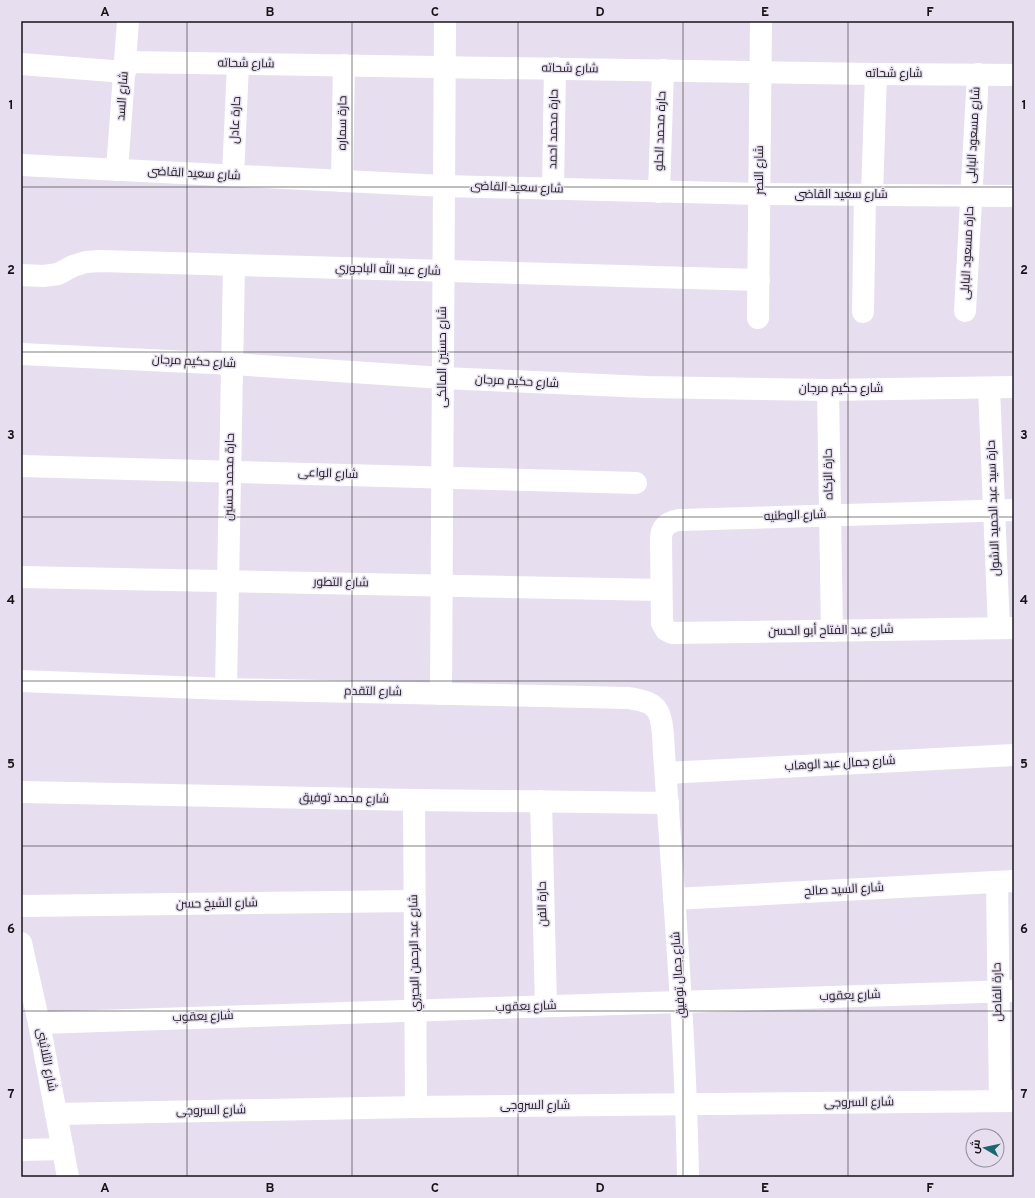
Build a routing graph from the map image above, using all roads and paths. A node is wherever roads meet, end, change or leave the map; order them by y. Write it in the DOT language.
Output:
graph roads {
  1 [pos="128,21"];
  2 [pos="445,21"];
  3 [pos="761,21"];
  4 [pos="21,64"];
  5 [pos="238,64"];
  6 [pos="344,65"];
  7 [pos="125,67"];
  8 [pos="445,67"];
  9 [pos="555,68"];
  10 [pos="663,70"];
  11 [pos="761,71"];
  12 [pos="876,74"];
  13 [pos="978,74"];
  14 [pos="1014,75"];
  15 [pos="21,165"];
  16 [pos="117,170"];
  17 [pos="233,176"];
  18 [pos="342,181"];
  19 [pos="444,186"];
  20 [pos="553,189"];
  21 [pos="659,192"];
  22 [pos="760,194"];
  23 [pos="869,195"];
  24 [pos="971,196"];
  25 [pos="1014,196"];
  26 [pos="234,265"];
  27 [pos="443,271"];
  28 [pos="21,275"];
  29 [pos="759,280"];
  30 [pos="965,310"];
  31 [pos="863,312"];
  32 [pos="758,318"];
  33 [pos="21,354"];
  34 [pos="232,364"];
  35 [pos="443,378"];
  36 [pos="1014,387"];
  37 [pos="989,388"];
  38 [pos="828,390"];
  39 [pos="21,466"];
  40 [pos="230,471"];
  41 [pos="442,477"];
  42 [pos="636,483"];
  43 [pos="1004,510"];
  44 [pos="830,515"];
  45 [pos="21,577"];
  46 [pos="228,580"];
  47 [pos="442,585"];
  48 [pos="661,590"];
  49 [pos="662,613"];
  50 [pos="1006,628"];
  51 [pos="832,631"];
  52 [pos="21,682"];
  53 [pos="226,689"];
  54 [pos="441,694"];
  55 [pos="1014,755"];
  56 [pos="666,773"];
  57 [pos="21,792"];
  58 [pos="414,800"];
  59 [pos="541,801"];
  60 [pos="668,803"];
  61 [pos="1006,882"];
  62 [pos="674,899"];
  63 [pos="414,901"];
  64 [pos="21,906"];
  65 [pos="21,943"];
  66 [pos="1006,991"];
  67 [pos="27,1000"];
  68 [pos="681,1002"];
  69 [pos="546,1006"];
  70 [pos="416,1010"];
  71 [pos="39,1023"];
  72 [pos="1007,1101"];
  73 [pos="686,1105"];
  74 [pos="416,1107"];
  75 [pos="56,1114"];
  76 [pos="62,1149"];
  77 [pos="21,1150"];
  78 [pos="68,1177"];
  79 [pos="688,1177"];
  1 -- 7 [label="street, شارع السد"];
  2 -- 8 [label="street, شارع حسنين المالكى"];
  3 -- 11 [label="street, شارع النصر"];
  4 -- 7 [label="street, شارع شحاته"];
  5 -- 6 [label="street, شارع شحاته"];
  5 -- 7 [label="street, شارع شحاته"];
  5 -- 17 [label="street, حارة عادل"];
  6 -- 8 [label="street, شارع شحاته"];
  6 -- 18 [label="street, حارة سماره"];
  7 -- 16 [label="street, شارع السد"];
  8 -- 9 [label="street, شارع شحاته"];
  8 -- 19 [label="street, شارع حسنين المالكى"];
  9 -- 10 [label="street, شارع شحاته"];
  9 -- 20 [label="street, حارة محمد احمد"];
  10 -- 11 [label="street, شارع شحاته"];
  10 -- 21 [label="street, حارة محمد الحلو"];
  11 -- 12 [label="street, شارع شحاته"];
  11 -- 22 [label="street, شارع النصر"];
  12 -- 13 [label="street, شارع شحاته"];
  12 -- 23 [label="street"];
  13 -- 14 [label="street, شارع شحاته"];
  13 -- 24 [label="street, شارع مسعود البابلى"];
  15 -- 16 [label="street, شارع سعيد القاضى"];
  16 -- 17 [label="street, شارع سعيد القاضى"];
  17 -- 18 [label="street, شارع سعيد القاضى"];
  18 -- 19 [label="street, شارع سعيد القاضى"];
  19 -- 20 [label="street, شارع سعيد القاضى"];
  19 -- 27 [label="street, شارع حسنين المالكى"];
  20 -- 21 [label="street, شارع سعيد القاضى"];
  21 -- 22 [label="street, شارع سعيد القاضى"];
  22 -- 23 [label="street, شارع سعيد القاضى"];
  22 -- 29 [label="street, شارع النصر"];
  23 -- 24 [label="street, شارع سعيد القاضى"];
  23 -- 31 [label="street"];
  24 -- 25 [label="street, شارع سعيد القاضى"];
  24 -- 30 [label="street, حارة مسعود البابلى"];
  26 -- 27 [label="street, شارع عبد الله الباجوري"];
  26 -- 28 [label="street, شارع عبد الله الباجوري"];
  26 -- 34 [label="street, حارة محمد حسنين"];
  27 -- 29 [label="street, شارع عبد الله الباجوري"];
  27 -- 35 [label="street, شارع حسنين المالكى"];
  29 -- 32 [label="street, شارع النصر"];
  33 -- 34 [label="street, شارع حكيم مرجان"];
  34 -- 35 [label="street, شارع حكيم مرجان"];
  34 -- 40 [label="street, حارة محمد حسنين"];
  35 -- 38 [label="street, شارع حكيم مرجان"];
  35 -- 41 [label="street, شارع حسنين المالكى"];
  36 -- 37 [label="street, شارع حكيم مرجان"];
  37 -- 38 [label="street, شارع حكيم مرجان"];
  37 -- 43 [label="street, حارة سيد عبد الحميد الاشول"];
  38 -- 44 [label="street, حارة الزكاه"];
  39 -- 40 [label="street, شارع الواعى"];
  40 -- 41 [label="street, شارع الواعى"];
  40 -- 46 [label="street, حارة محمد حسنين"];
  41 -- 42 [label="street, شارع الواعى"];
  41 -- 47 [label="street, شارع حسنين المالكى"];
  43 -- 44 [label="street, شارع الوطنيه"];
  43 -- 50 [label="street, حارة سيد عبد الحميد الاشول"];
  44 -- 48 [label="street, شارع الوطنيه"];
  44 -- 51 [label="street, حارة الزكاه"];
  45 -- 46 [label="street, شارع التطور"];
  46 -- 47 [label="street, شارع التطور"];
  46 -- 53 [label="street, حارة محمد حسنين"];
  47 -- 48 [label="street, شارع التطور"];
  47 -- 54 [label="street, شارع حسنين المالكى"];
  48 -- 49 [label="street, شارع الوطنيه"];
  49 -- 51 [label="street, شارع عبد الفتاح أبو الحسن"];
  50 -- 51 [label="street, شارع عبد الفتاح أبو الحسن"];
  52 -- 53 [label="street, شارع التقدم"];
  53 -- 54 [label="street, شارع التقدم"];
  54 -- 56 [label="street, شارع التقدم"];
  55 -- 56 [label="street, شارع جمال عبد الوهاب"];
  56 -- 60 [label="street, شارع جمال توفيق"];
  57 -- 58 [label="street, شارع محمد توفيق"];
  58 -- 59 [label="street, شارع محمد توفيق"];
  58 -- 63 [label="street, شارع عبد الرحمن البحيري"];
  59 -- 60 [label="street, شارع محمد توفيق"];
  59 -- 69 [label="street, حارة الفن"];
  60 -- 62 [label="street, شارع جمال توفيق"];
  61 -- 62 [label="street, شارع السيد صالح"];
  61 -- 66 [label="street, حارة الفاصل"];
  62 -- 68 [label="street, شارع جمال توفيق"];
  63 -- 64 [label="street, شارع الشيخ حسن"];
  63 -- 70 [label="street, شارع عبد الرحمن البحيري"];
  65 -- 67 [label="street, شارع الثلاثينى"];
  66 -- 68 [label="street, شارع يعقوب"];
  66 -- 72 [label="street, حارة الفاصل"];
  67 -- 71 [label="street, شارع الثلاثينى"];
  68 -- 69 [label="street, شارع يعقوب"];
  68 -- 73 [label="street, شارع جمال توفيق"];
  69 -- 70 [label="street, شارع يعقوب"];
  70 -- 71 [label="street, شارع يعقوب"];
  70 -- 74 [label="street, شارع عبد الرحمن البحيري"];
  71 -- 75 [label="street, شارع الثلاثينى"];
  72 -- 73 [label="street, شارع السروجى"];
  73 -- 74 [label="street, شارع السروجى"];
  73 -- 79 [label="street, شارع جمال توفيق"];
  74 -- 75 [label="street, شارع السروجى"];
  75 -- 76 [label="street, شارع الثلاثينى"];
  76 -- 77 [label="street"];
  76 -- 78 [label="street, شارع الثلاثينى"];
}
